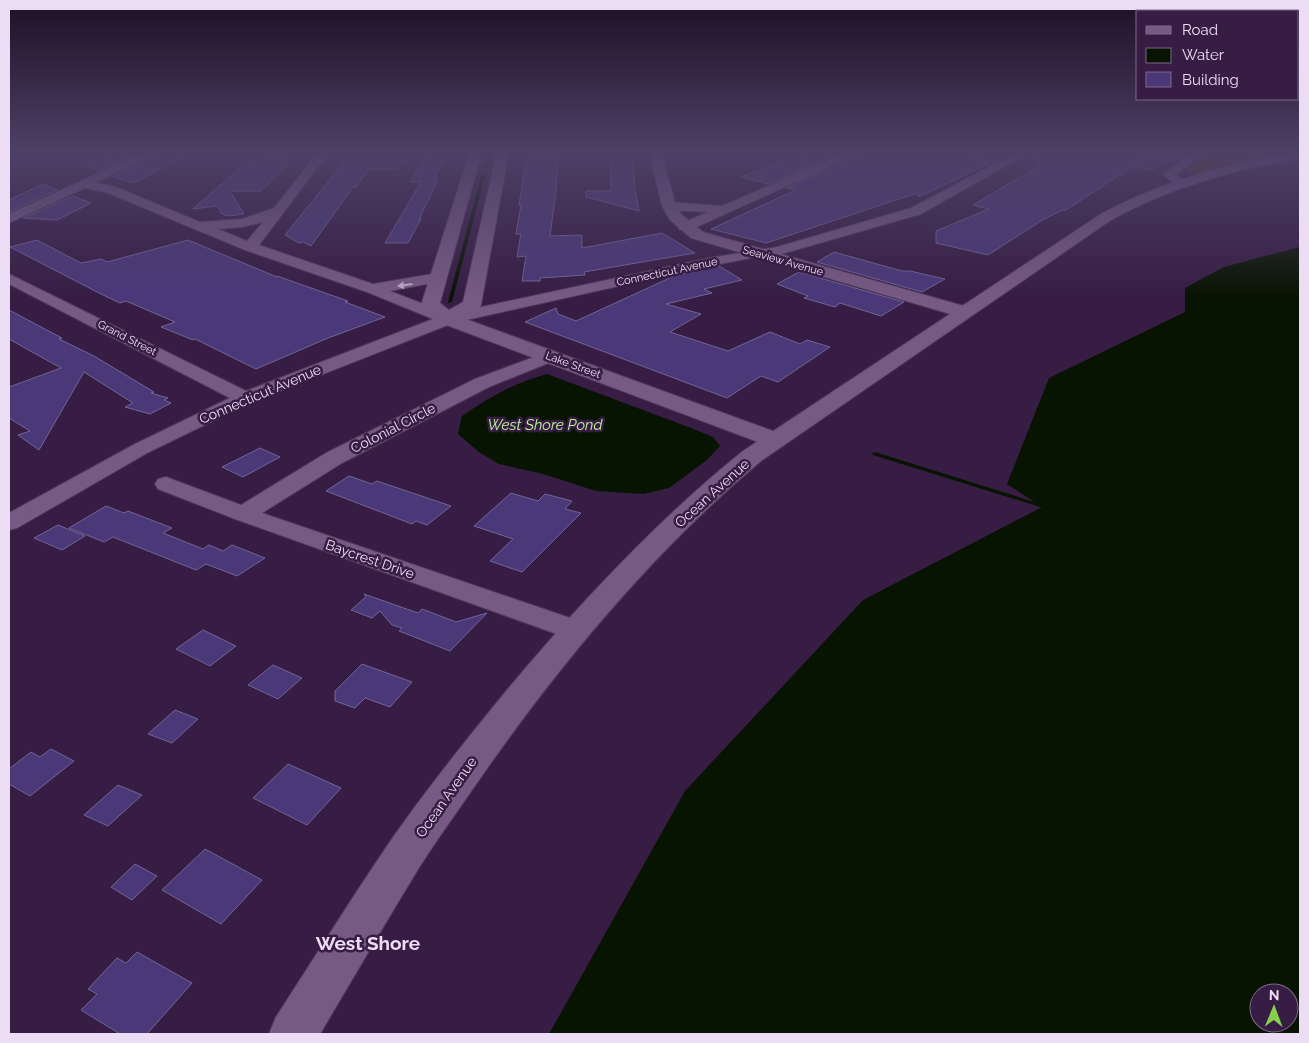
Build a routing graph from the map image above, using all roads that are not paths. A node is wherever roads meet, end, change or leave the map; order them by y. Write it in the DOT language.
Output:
graph roads {
  1 [pos="50,200"];
  2 [pos="136,200"];
  3 [pos="286,200"];
  4 [pos="473,200"];
  5 [pos="483,200"];
  6 [pos="667,200"];
  7 [pos="747,200"];
  8 [pos="937,200"];
  9 [pos="1137,200"];
  10 [pos="669,206"];
  11 [pos="726,209"];
  12 [pos="278,210"];
  13 [pos="9,219"];
  14 [pos="190,222"];
  15 [pos="686,227"];
  16 [pos="250,247"];
  17 [pos="756,253"];
  18 [pos="9,278"];
  19 [pos="438,278"];
  20 [pos="372,289"];
  21 [pos="475,291"];
  22 [pos="527,302"];
  23 [pos="964,312"];
  24 [pos="448,319"];
  25 [pos="550,356"];
  26 [pos="245,398"];
  27 [pos="775,440"];
  28 [pos="166,484"];
  29 [pos="243,514"];
  30 [pos="9,523"];
  31 [pos="575,630"];
  32 [pos="293,1034"];
  1 -- 13 [label="street"];
  2 -- 14 [label="street, Lake Street"];
  3 -- 12 [label="street"];
  4 -- 19 [label="street"];
  5 -- 21 [label="street"];
  6 -- 10 [label="street, Seaview Avenue"];
  7 -- 11 [label="street"];
  8 -- 17 [label="street, Connecticut Avenue"];
  9 -- 23 [label="street, Ocean Avenue"];
  10 -- 11 [label="street"];
  10 -- 15 [label="street, Seaview Avenue"];
  11 -- 15 [label="street"];
  12 -- 14 [label="street"];
  12 -- 16 [label="street"];
  14 -- 16 [label="street, Lake Street"];
  15 -- 17 [label="street, Seaview Avenue"];
  16 -- 20 [label="street, Lake Street"];
  17 -- 22 [label="street, Connecticut Avenue"];
  17 -- 23 [label="street, Seaview Avenue"];
  18 -- 26 [label="street, Grand Street"];
  19 -- 20 [label="street, Lake Street, one-way"];
  19 -- 24 [label="street"];
  20 -- 24 [label="street, Lake Street"];
  21 -- 22 [label="street, Connecticut Avenue"];
  21 -- 24 [label="street"];
  22 -- 24 [label="street, Connecticut Avenue"];
  23 -- 27 [label="street, Ocean Avenue"];
  24 -- 25 [label="street, Lake Street"];
  24 -- 26 [label="street, Connecticut Avenue"];
  25 -- 27 [label="street, Lake Street"];
  25 -- 29 [label="street, Colonial Circle"];
  26 -- 30 [label="street, Connecticut Avenue"];
  27 -- 31 [label="street, Ocean Avenue"];
  28 -- 29 [label="street, Baycrest Drive"];
  29 -- 31 [label="street, Baycrest Drive"];
  31 -- 32 [label="street, Ocean Avenue"];
}
